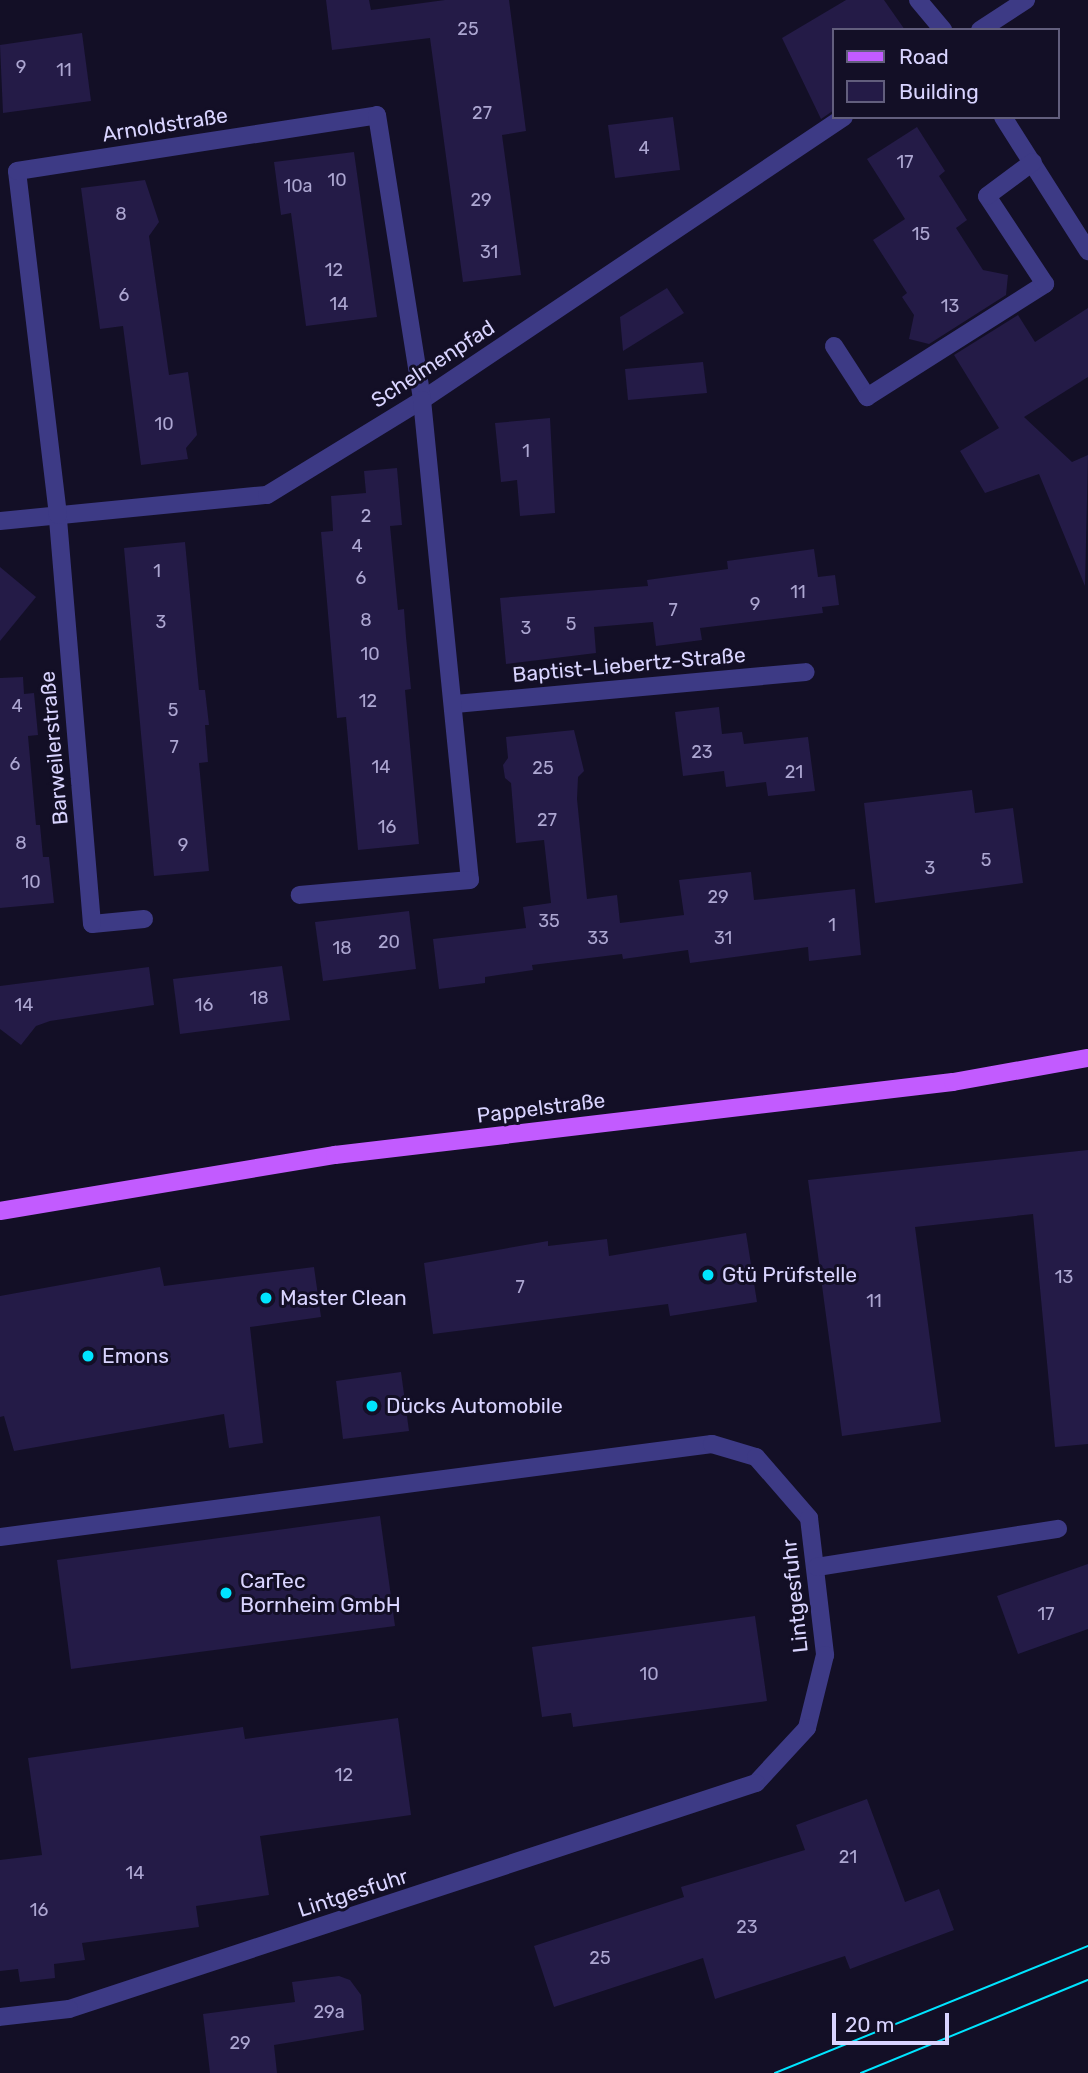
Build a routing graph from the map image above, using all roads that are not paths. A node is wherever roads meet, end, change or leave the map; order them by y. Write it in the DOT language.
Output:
graph roads {
  1 [pos="918,0"];
  2 [pos="1026,0"];
  3 [pos="941,28"];
  4 [pos="983,28"];
  5 [pos="841,119"];
  6 [pos="1004,119"];
  7 [pos="1033,162"];
  8 [pos="1083,234"];
  9 [pos="1088,251"];
  10 [pos="834,346"];
  11 [pos="422,400"];
  12 [pos="58,515"];
  13 [pos="0,521"];
  14 [pos="806,672"];
  15 [pos="455,704"];
  16 [pos="300,895"];
  17 [pos="144,919"];
  18 [pos="1088,1058"];
  19 [pos="0,1211"];
  20 [pos="1058,1529"];
  21 [pos="0,1537"];
  22 [pos="817,1567"];
  23 [pos="0,2017"];
  1 -- 3 [label="street"];
  2 -- 4 [label="street"];
  5 -- 11 [label="street, Schelmenpfad"];
  6 -- 7 [label="street"];
  7 -- 8 [label="street"];
  7 -- 10 [label="street"];
  8 -- 9 [label="street"];
  11 -- 12 [label="street, Schelmenpfad"];
  11 -- 12 [label="street, Arnoldstraße"];
  11 -- 15 [label="street"];
  12 -- 13 [label="street, Schelmenpfad"];
  12 -- 17 [label="street, Barweilerstraße"];
  14 -- 15 [label="street, Baptist-Liebertz-Straße"];
  15 -- 16 [label="street"];
  18 -- 19 [label="main road, Pappelstraße"];
  20 -- 22 [label="street"];
  21 -- 22 [label="street, Lintgesfuhr"];
  22 -- 23 [label="street, Lintgesfuhr"];
}
